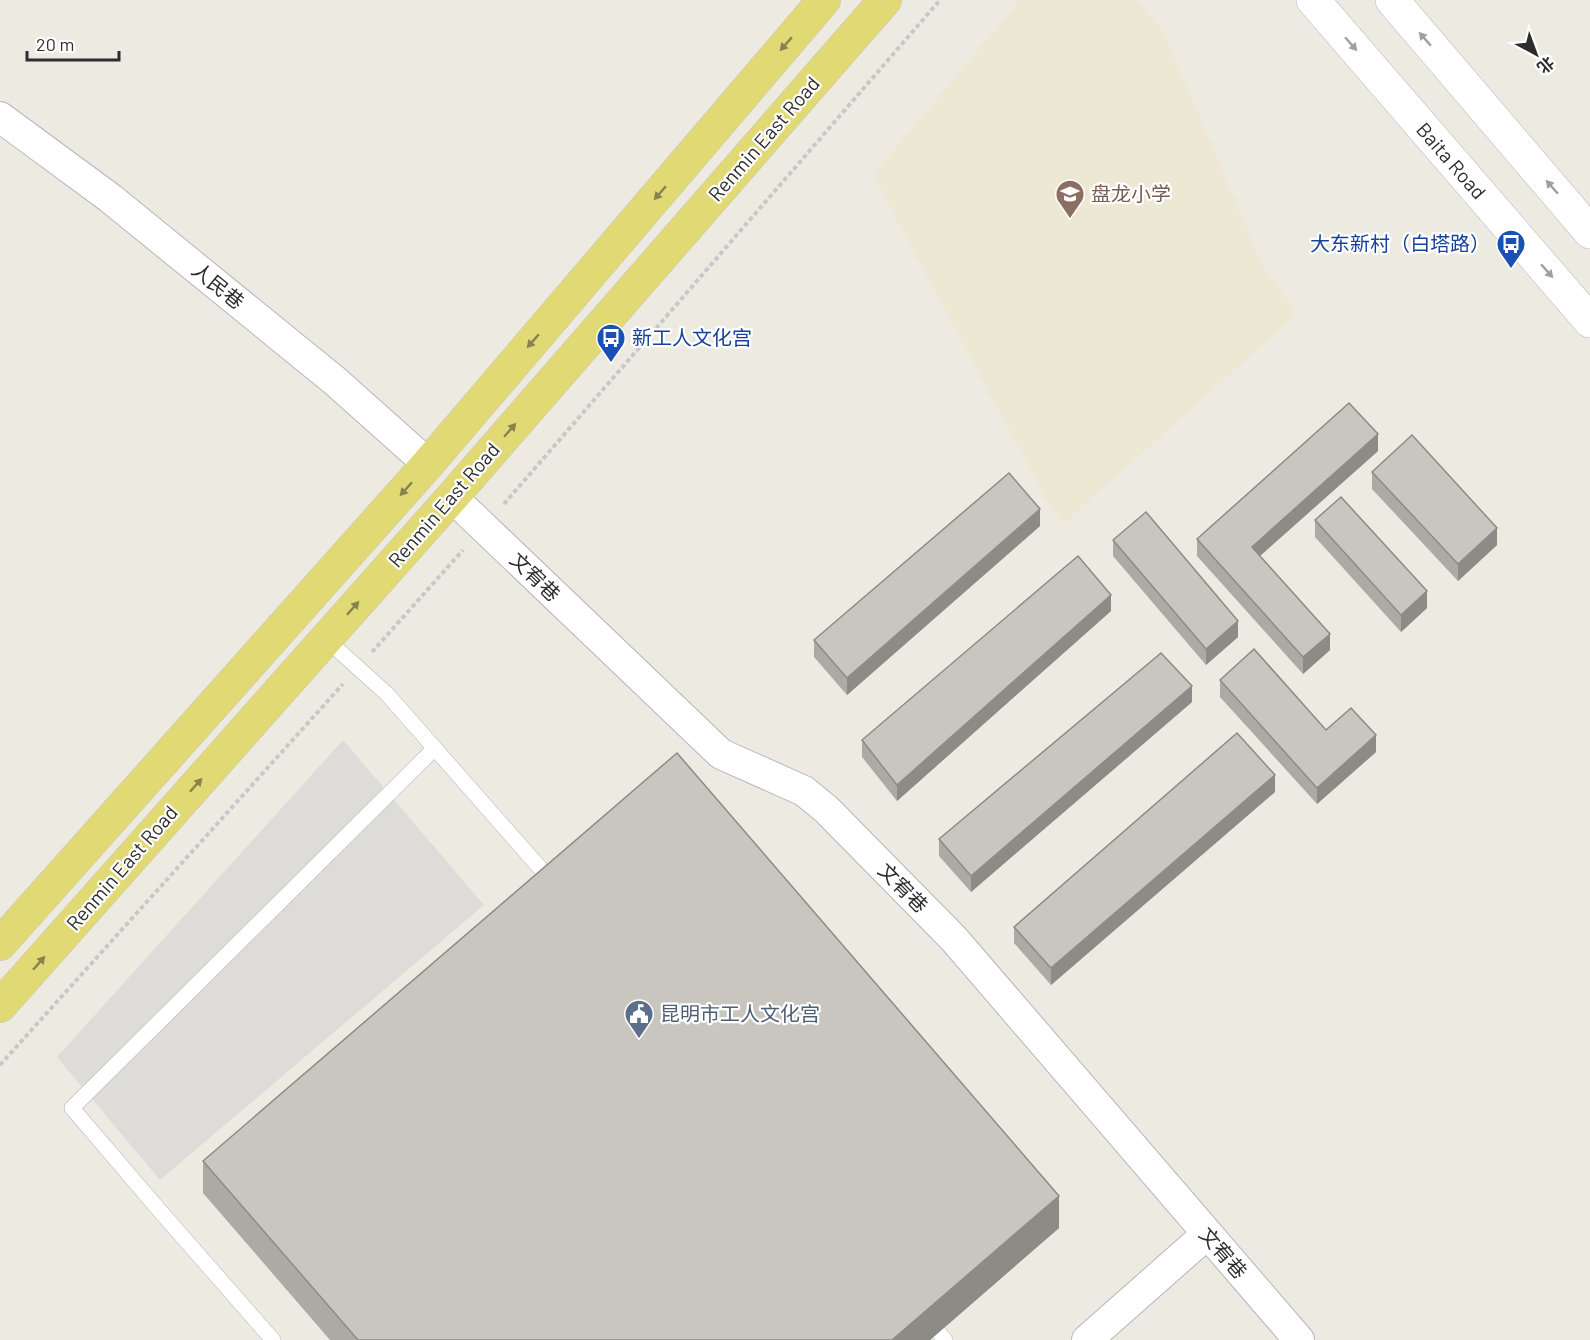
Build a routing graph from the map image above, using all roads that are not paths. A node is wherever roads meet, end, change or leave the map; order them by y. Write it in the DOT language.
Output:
graph roads {
  1 [pos="824,0"];
  2 [pos="885,0"];
  3 [pos="1313,0"];
  4 [pos="1392,0"];
  5 [pos="0,117"];
  6 [pos="1590,232"];
  7 [pos="1590,321"];
  8 [pos="428,464"];
  9 [pos="452,497"];
  10 [pos="326,639"];
  11 [pos="435,748"];
  12 [pos="565,897"];
  13 [pos="0,944"];
  14 [pos="0,1006"];
  15 [pos="1207,1234"];
  16 [pos="915,1305"];
  17 [pos="273,1340"];
  18 [pos="945,1340"];
  19 [pos="1087,1340"];
  20 [pos="1299,1340"];
  1 -- 8 [label="main road, Renmin East Road, one-way"];
  9 -- 2 [label="main road, Renmin East Road, one-way"];
  3 -- 7 [label="main road, Baita Road, one-way"];
  6 -- 4 [label="main road, one-way"];
  5 -- 8 [label="street, 人民巷"];
  8 -- 13 [label="main road, Renmin East Road, one-way"];
  10 -- 9 [label="main road, Renmin East Road, one-way"];
  9 -- 15 [label="street, 文宥巷"];
  10 -- 11 [label="lane"];
  14 -- 10 [label="main road, Renmin East Road, one-way"];
  11 -- 12 [label="lane"];
  11 -- 17 [label="lane"];
  15 -- 19 [label="street"];
  15 -- 20 [label="street, 文宥巷"];
  16 -- 18 [label="lane"];
}
